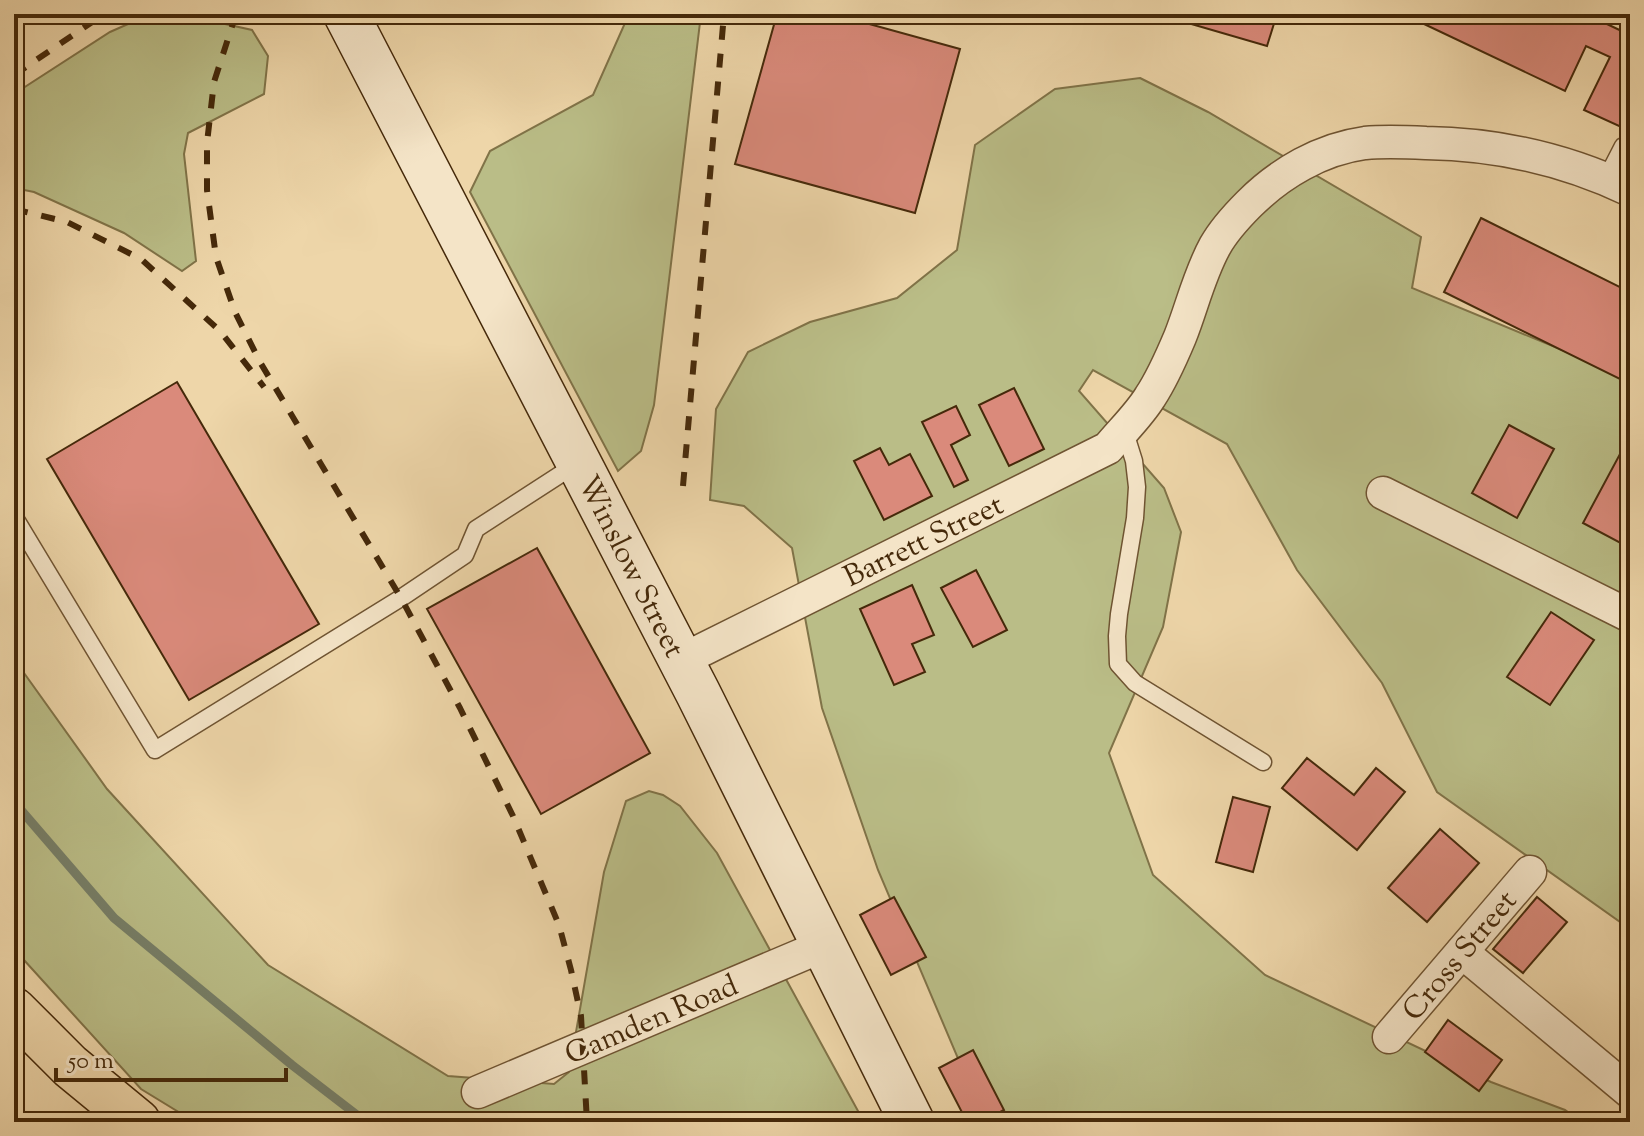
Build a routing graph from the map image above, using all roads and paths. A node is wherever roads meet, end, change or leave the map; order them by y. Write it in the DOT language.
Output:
graph roads {
  1 [pos="346,14"];
  2 [pos="1623,146"];
  3 [pos="1618,184"];
  4 [pos="1124,429"];
  5 [pos="579,462"];
  6 [pos="1383,493"];
  7 [pos="15,518"];
  8 [pos="1630,616"];
  9 [pos="680,661"];
  10 [pos="1263,762"];
  11 [pos="1530,872"];
  12 [pos="825,945"];
  13 [pos="1462,952"];
  14 [pos="14,1010"];
  15 [pos="1389,1037"];
  16 [pos="478,1092"];
  17 [pos="1630,1092"];
  18 [pos="138,1122"];
  19 [pos="912,1122"];
  1 -- 5 [label="street, Winslow Street"];
  2 -- 3 [label="lane"];
  3 -- 4 [label="street, Barrett Street"];
  4 -- 9 [label="street, Barrett Street"];
  4 -- 10 [label="lane"];
  5 -- 7 [label="lane"];
  5 -- 9 [label="street, Winslow Street"];
  6 -- 8 [label="street"];
  9 -- 12 [label="street, Winslow Street"];
  11 -- 13 [label="street, Cross Street"];
  12 -- 16 [label="street, Camden Road"];
  12 -- 19 [label="street, Winslow Street"];
  13 -- 15 [label="street, Cross Street"];
  13 -- 17 [label="street"];
  14 -- 18 [label="highway"];
}
